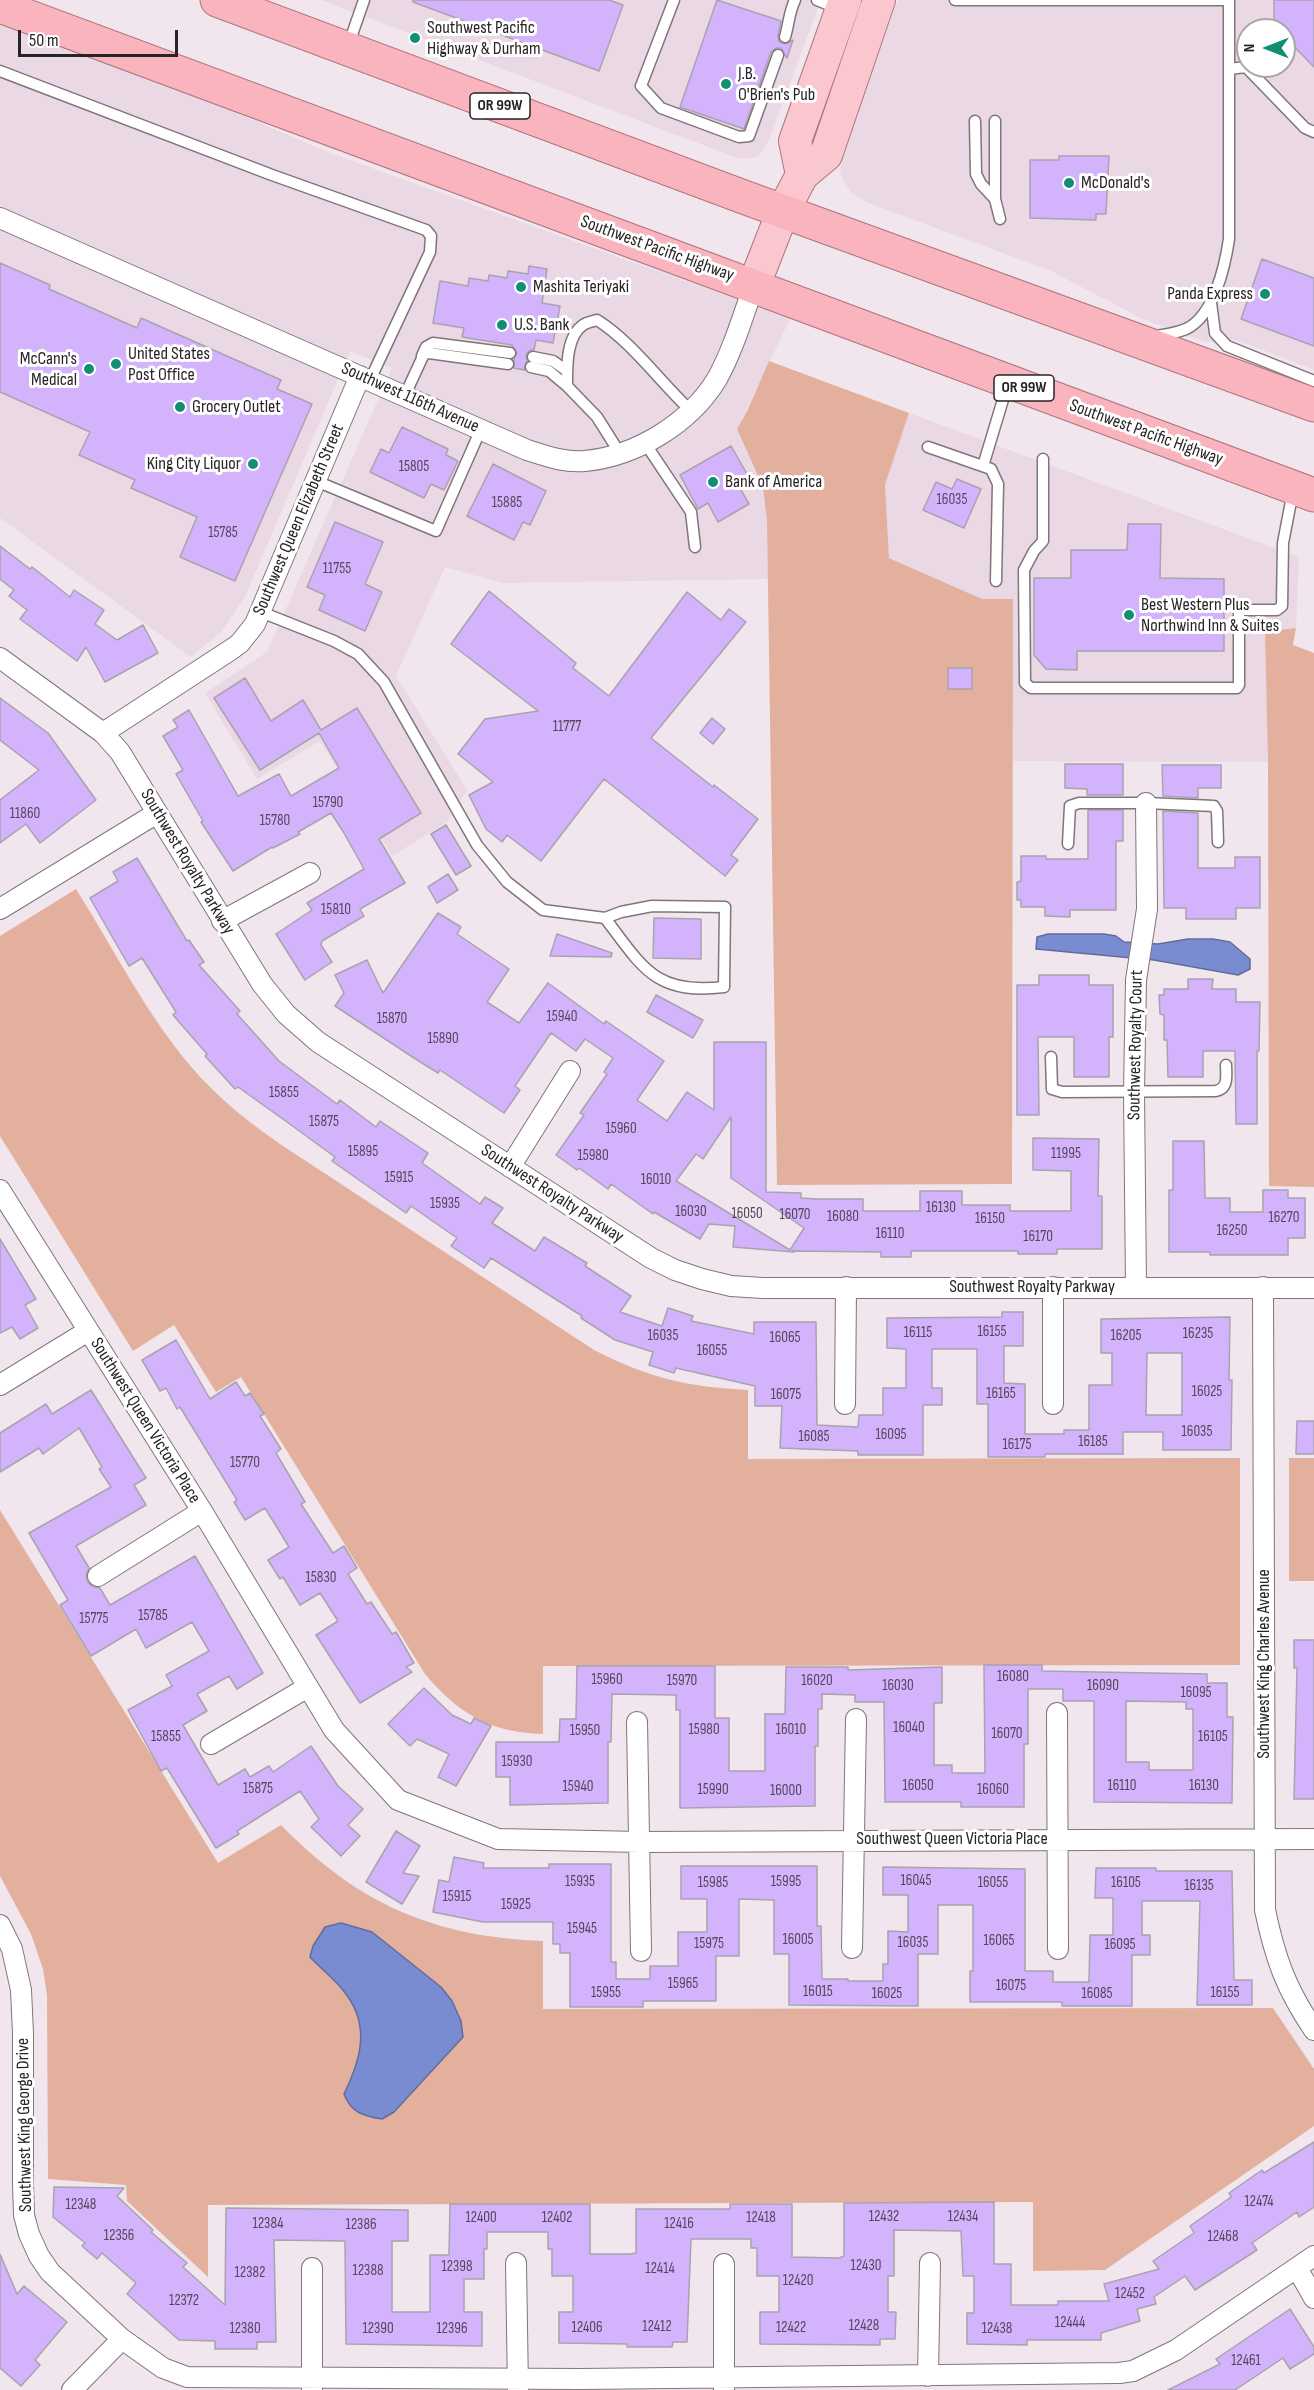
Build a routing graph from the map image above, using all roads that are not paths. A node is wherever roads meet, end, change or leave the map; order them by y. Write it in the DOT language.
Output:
graph roads {
  1 [pos="217,0"];
  2 [pos="364,0"];
  3 [pos="674,0"];
  4 [pos="795,0"];
  5 [pos="879,0"];
  6 [pos="955,0"];
  7 [pos="1229,0"];
  8 [pos="835,3"];
  9 [pos="0,6"];
  10 [pos="785,37"];
  11 [pos="346,49"];
  12 [pos="778,55"];
  13 [pos="1229,69"];
  14 [pos="0,71"];
  15 [pos="975,121"];
  16 [pos="995,121"];
  17 [pos="1314,132"];
  18 [pos="802,175"];
  19 [pos="995,199"];
  20 [pos="783,211"];
  21 [pos="0,218"];
  22 [pos="1000,219"];
  23 [pos="754,285"];
  24 [pos="1211,300"];
  25 [pos="1136,340"];
  26 [pos="509,359"];
  27 [pos="567,371"];
  28 [pos="365,378"];
  29 [pos="1314,381"];
  30 [pos="1008,382"];
  31 [pos="567,386"];
  32 [pos="405,395"];
  33 [pos="1314,405"];
  34 [pos="691,411"];
  35 [pos="481,429"];
  36 [pos="645,443"];
  37 [pos="928,447"];
  38 [pos="619,452"];
  39 [pos="1043,459"];
  40 [pos="983,466"];
  41 [pos="316,481"];
  42 [pos="1304,492"];
  43 [pos="695,547"];
  44 [pos="996,581"];
  45 [pos="261,612"];
  46 [pos="0,658"];
  47 [pos="103,733"];
  48 [pos="1146,802"];
  49 [pos="157,813"];
  50 [pos="1218,842"];
  51 [pos="1068,844"];
  52 [pos="310,873"];
  53 [pos="0,909"];
  54 [pos="605,918"];
  55 [pos="222,921"];
  56 [pos="1051,1057"];
  57 [pos="1226,1065"];
  58 [pos="570,1071"];
  59 [pos="1134,1092"];
  60 [pos="510,1167"];
  61 [pos="0,1190"];
  62 [pos="846,1287"];
  63 [pos="1053,1287"];
  64 [pos="1136,1287"];
  65 [pos="1263,1287"];
  66 [pos="1314,1288"];
  67 [pos="88,1330"];
  68 [pos="0,1385"];
  69 [pos="845,1404"];
  70 [pos="1053,1404"];
  71 [pos="202,1511"];
  72 [pos="98,1575"];
  73 [pos="308,1686"];
  74 [pos="1057,1713"];
  75 [pos="856,1719"];
  76 [pos="637,1722"];
  77 [pos="211,1744"];
  78 [pos="1057,1839"];
  79 [pos="1264,1839"];
  80 [pos="1314,1839"];
  81 [pos="854,1840"];
  82 [pos="640,1842"];
  83 [pos="0,1925"];
  84 [pos="852,1948"];
  85 [pos="1058,1949"];
  86 [pos="641,1951"];
  87 [pos="1314,2030"];
  88 [pos="1314,2256"];
  89 [pos="516,2263"];
  90 [pos="930,2263"];
  91 [pos="724,2265"];
  92 [pos="312,2268"];
  93 [pos="1297,2268"];
  94 [pos="1314,2298"];
  95 [pos="122,2339"];
  96 [pos="928,2376"];
  97 [pos="724,2383"];
  98 [pos="312,2384"];
  99 [pos="518,2384"];
  100 [pos="72,2390"];
  1 -- 11 [label="highway, OR 99W"];
  2 -- 11 [label="lane"];
  3 -- 12 [label="lane"];
  4 -- 10 [label="lane"];
  5 -- 18 [label="main road"];
  6 -- 7 [label="lane"];
  7 -- 13 [label="lane"];
  8 -- 18 [label="main road"];
  9 -- 23 [label="highway, Southwest Pacific Highway / OR 99W"];
  11 -- 20 [label="highway, OR 99W"];
  13 -- 17 [label="lane"];
  13 -- 24 [label="lane"];
  14 -- 28 [label="lane"];
  15 -- 19 [label="lane"];
  16 -- 19 [label="lane"];
  18 -- 20 [label="main road"];
  19 -- 22 [label="lane"];
  20 -- 23 [label="main road"];
  20 -- 25 [label="highway, OR 99W"];
  21 -- 28 [label="street, Southwest 116th Avenue"];
  23 -- 30 [label="highway, Southwest Pacific Highway / OR 99W"];
  23 -- 34 [label="street, Southwest 116th Avenue"];
  24 -- 25 [label="lane"];
  24 -- 29 [label="lane"];
  25 -- 33 [label="highway, OR 99W"];
  26 -- 32 [label="lane"];
  27 -- 31 [label="lane"];
  27 -- 31 [label="lane"];
  27 -- 34 [label="lane"];
  28 -- 32 [label="street, Southwest 116th Avenue"];
  28 -- 41 [label="street, Southwest Queen Elizabeth Street"];
  30 -- 40 [label="lane"];
  30 -- 42 [label="highway, Southwest Pacific Highway / OR 99W"];
  31 -- 38 [label="lane"];
  32 -- 35 [label="street, Southwest 116th Avenue"];
  34 -- 36 [label="street, Southwest 116th Avenue"];
  35 -- 38 [label="street, Southwest 116th Avenue"];
  35 -- 41 [label="lane"];
  36 -- 38 [label="street, Southwest 116th Avenue"];
  36 -- 43 [label="lane"];
  37 -- 40 [label="lane"];
  39 -- 42 [label="lane"];
  40 -- 44 [label="lane"];
  41 -- 45 [label="street, Southwest Queen Elizabeth Street"];
  45 -- 47 [label="street, Southwest Queen Elizabeth Street"];
  45 -- 54 [label="lane"];
  46 -- 47 [label="street, Southwest Royalty Parkway"];
  47 -- 49 [label="street, Southwest Royalty Parkway"];
  48 -- 50 [label="lane"];
  48 -- 51 [label="lane"];
  48 -- 59 [label="street, Southwest Royalty Court"];
  49 -- 53 [label="street"];
  49 -- 55 [label="street, Southwest Royalty Parkway"];
  52 -- 55 [label="street"];
  54 -- 54 [label="lane"];
  55 -- 60 [label="street, Southwest Royalty Parkway"];
  56 -- 59 [label="lane"];
  57 -- 59 [label="lane"];
  58 -- 60 [label="street"];
  59 -- 64 [label="street, Southwest Royalty Court"];
  60 -- 62 [label="street, Southwest Royalty Parkway"];
  61 -- 67 [label="street, Southwest Queen Victoria Place"];
  62 -- 63 [label="street, Southwest Royalty Parkway"];
  62 -- 69 [label="street"];
  63 -- 64 [label="street, Southwest Royalty Parkway"];
  63 -- 70 [label="street"];
  64 -- 65 [label="street, Southwest Royalty Parkway"];
  65 -- 66 [label="street, Southwest Royalty Parkway"];
  65 -- 79 [label="street, Southwest King Charles Avenue"];
  67 -- 68 [label="street, Southwest Queen Victoria Place"];
  67 -- 71 [label="street, Southwest Queen Victoria Place"];
  71 -- 72 [label="street, Southwest Queen Victoria Place"];
  71 -- 73 [label="street, Southwest Queen Victoria Place"];
  73 -- 77 [label="street"];
  73 -- 82 [label="street, Southwest Queen Victoria Place"];
  74 -- 78 [label="street"];
  75 -- 81 [label="street"];
  76 -- 82 [label="street"];
  78 -- 79 [label="street, Southwest Queen Victoria Place"];
  78 -- 81 [label="street, Southwest Queen Victoria Place"];
  78 -- 85 [label="street"];
  79 -- 80 [label="street, Southwest Queen Victoria Place"];
  79 -- 87 [label="street, Southwest King Charles Avenue"];
  81 -- 82 [label="street, Southwest Queen Victoria Place"];
  81 -- 84 [label="street"];
  82 -- 86 [label="street"];
  83 -- 95 [label="street, Southwest King George Drive"];
  88 -- 93 [label="street, Southwest King George Drive"];
  89 -- 99 [label="street"];
  90 -- 96 [label="street"];
  91 -- 97 [label="street"];
  92 -- 98 [label="street"];
  93 -- 94 [label="street"];
  93 -- 96 [label="street, Southwest King George Drive"];
  95 -- 98 [label="street, Southwest King George Drive"];
  95 -- 100 [label="street"];
  96 -- 97 [label="street, Southwest King George Drive"];
  97 -- 99 [label="street, Southwest King George Drive"];
  98 -- 99 [label="street, Southwest King George Drive"];
}
